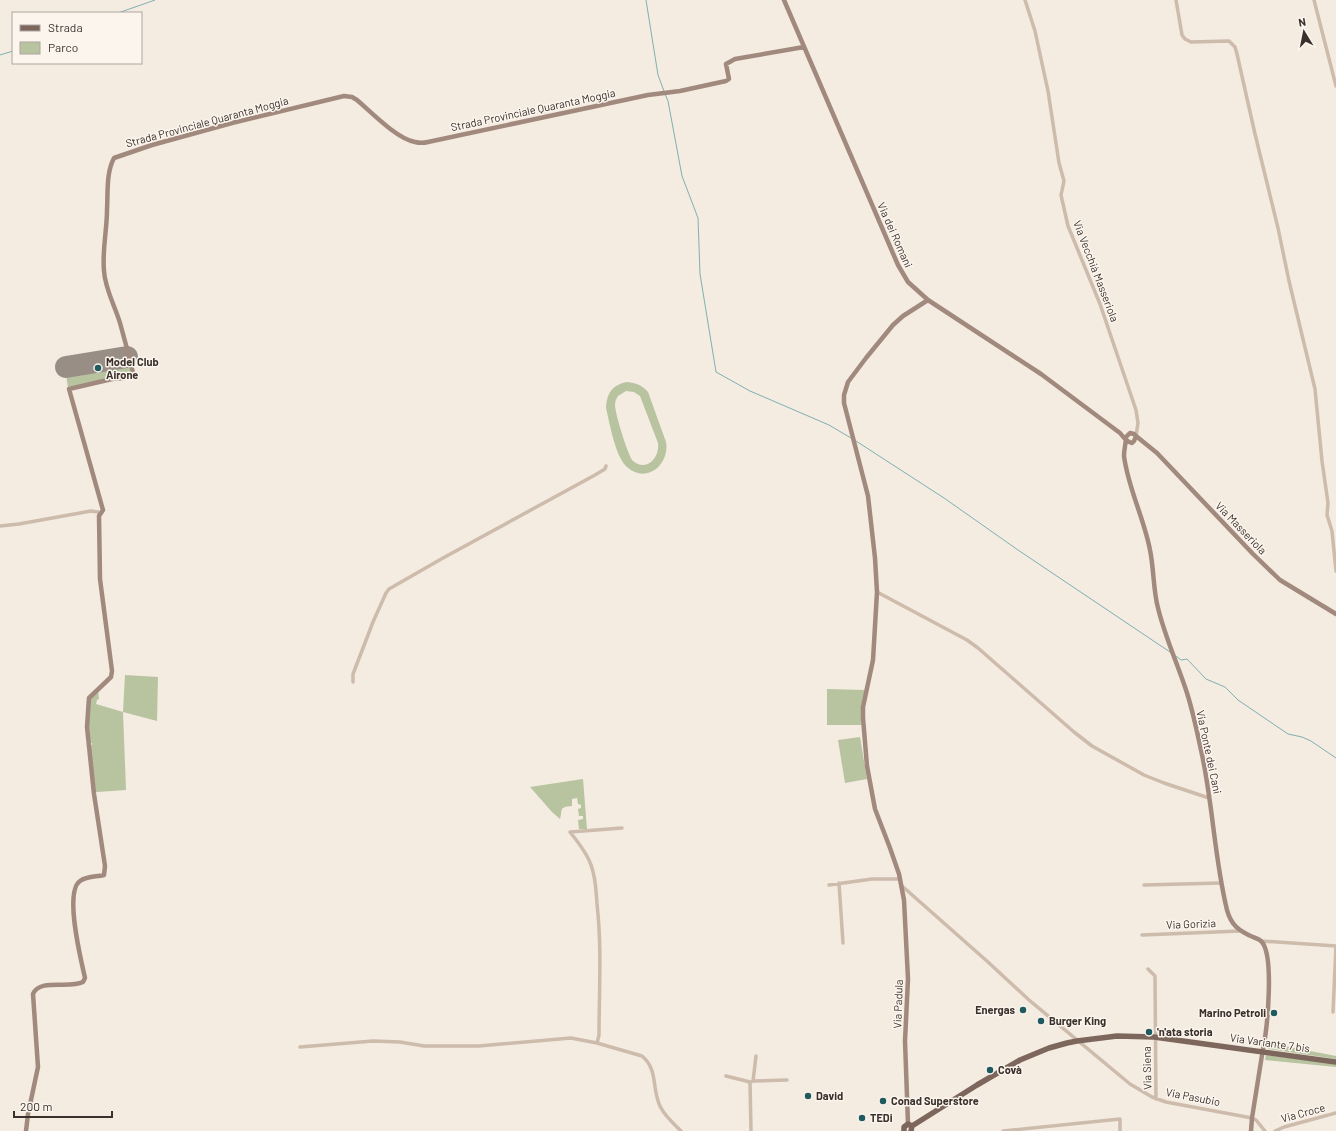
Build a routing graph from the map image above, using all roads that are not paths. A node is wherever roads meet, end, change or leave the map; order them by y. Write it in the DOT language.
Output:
graph roads {
  1 [pos="784,0"];
  2 [pos="1025,0"];
  3 [pos="1176,0"];
  4 [pos="1314,0"];
  5 [pos="804,47"];
  6 [pos="1336,86"];
  7 [pos="928,300"];
  8 [pos="1136,429"];
  9 [pos="1120,433"];
  10 [pos="1129,433"];
  11 [pos="1136,436"];
  12 [pos="1126,440"];
  13 [pos="1132,442"];
  14 [pos="1143,442"];
  15 [pos="1126,446"];
  16 [pos="606,466"];
  17 [pos="100,514"];
  18 [pos="0,526"];
  19 [pos="1336,571"];
  20 [pos="877,592"];
  21 [pos="1336,614"];
  22 [pos="353,682"];
  23 [pos="1209,798"];
  24 [pos="622,828"];
  25 [pos="900,878"];
  26 [pos="839,883"];
  27 [pos="1221,883"];
  28 [pos="829,884"];
  29 [pos="1144,885"];
  30 [pos="901,886"];
  31 [pos="1240,931"];
  32 [pos="1142,935"];
  33 [pos="1261,941"];
  34 [pos="843,943"];
  35 [pos="1336,946"];
  36 [pos="1148,969"];
  37 [pos="1332,1012"];
  38 [pos="1156,1037"];
  39 [pos="1077,1041"];
  40 [pos="597,1043"];
  41 [pos="300,1048"];
  42 [pos="1263,1049"];
  43 [pos="756,1056"];
  44 [pos="1262,1056"];
  45 [pos="1336,1062"];
  46 [pos="726,1076"];
  47 [pos="787,1080"];
  48 [pos="752,1082"];
  49 [pos="1156,1099"];
  50 [pos="1336,1113"];
  51 [pos="1252,1118"];
  52 [pos="911,1127"];
  53 [pos="26,1131"];
  54 [pos="681,1131"];
  55 [pos="751,1131"];
  56 [pos="904,1131"];
  57 [pos="1003,1131"];
  58 [pos="1011,1131"];
  59 [pos="1120,1131"];
  60 [pos="1251,1131"];
  61 [pos="1264,1131"];
  62 [pos="1275,1131"];
  1 -- 5 [label="street, Via dei Romani"];
  2 -- 8 [label="street, Via Vecchià Masseriola"];
  3 -- 19 [label="street"];
  4 -- 6 [label="street"];
  5 -- 7 [label="street, Via dei Romani"];
  5 -- 17 [label="street, Strada Provinciale Quaranta Moggia"];
  7 -- 9 [label="street, Via dei Romani"];
  7 -- 20 [label="street, Via Padula"];
  8 -- 10 [label="street"];
  8 -- 11 [label="street, Via Vecchià Masseriola"];
  9 -- 10 [label="street"];
  9 -- 12 [label="street, Via dei Romani"];
  10 -- 11 [label="street"];
  10 -- 12 [label="street"];
  11 -- 13 [label="street"];
  11 -- 14 [label="street, Via Masseriola"];
  12 -- 13 [label="street"];
  12 -- 15 [label="street, Via Ponte dei Cani"];
  13 -- 14 [label="street"];
  13 -- 15 [label="street"];
  14 -- 21 [label="street, Via Masseriola"];
  15 -- 23 [label="street, Via Ponte dei Cani"];
  16 -- 22 [label="street"];
  17 -- 18 [label="street"];
  17 -- 53 [label="street, Strada Provinciale Quaranta Moggia"];
  20 -- 23 [label="street"];
  20 -- 25 [label="street, Via Padula"];
  23 -- 27 [label="street, Via Ponte dei Cani"];
  24 -- 40 [label="street"];
  25 -- 26 [label="street"];
  25 -- 30 [label="street, Via Padula"];
  26 -- 28 [label="street"];
  26 -- 34 [label="street"];
  27 -- 29 [label="street"];
  27 -- 31 [label="street, Via Ponte dei Cani"];
  30 -- 39 [label="street"];
  30 -- 52 [label="street, Via Padula"];
  31 -- 32 [label="street, Via Gorizia"];
  31 -- 33 [label="street"];
  33 -- 35 [label="street"];
  33 -- 42 [label="street"];
  35 -- 37 [label="street"];
  36 -- 38 [label="street, Via Siena"];
  38 -- 39 [label="main road, Via Variante 7 bis"];
  38 -- 45 [label="main road, Via Variante 7 bis"];
  38 -- 49 [label="street, Via Siena"];
  39 -- 49 [label="street, Via Pasubio"];
  39 -- 52 [label="main road, Via Variante 7 bis"];
  40 -- 41 [label="street"];
  40 -- 54 [label="street"];
  43 -- 48 [label="street"];
  44 -- 51 [label="street"];
  46 -- 48 [label="street"];
  47 -- 48 [label="street"];
  48 -- 55 [label="street"];
  49 -- 51 [label="street, Via Pasubio"];
  50 -- 62 [label="street, Via Croce"];
  51 -- 60 [label="street"];
  51 -- 61 [label="street"];
  52 -- 56 [label="main road"];
  57 -- 58 [label="street"];
  58 -- 59 [label="street"];
}
